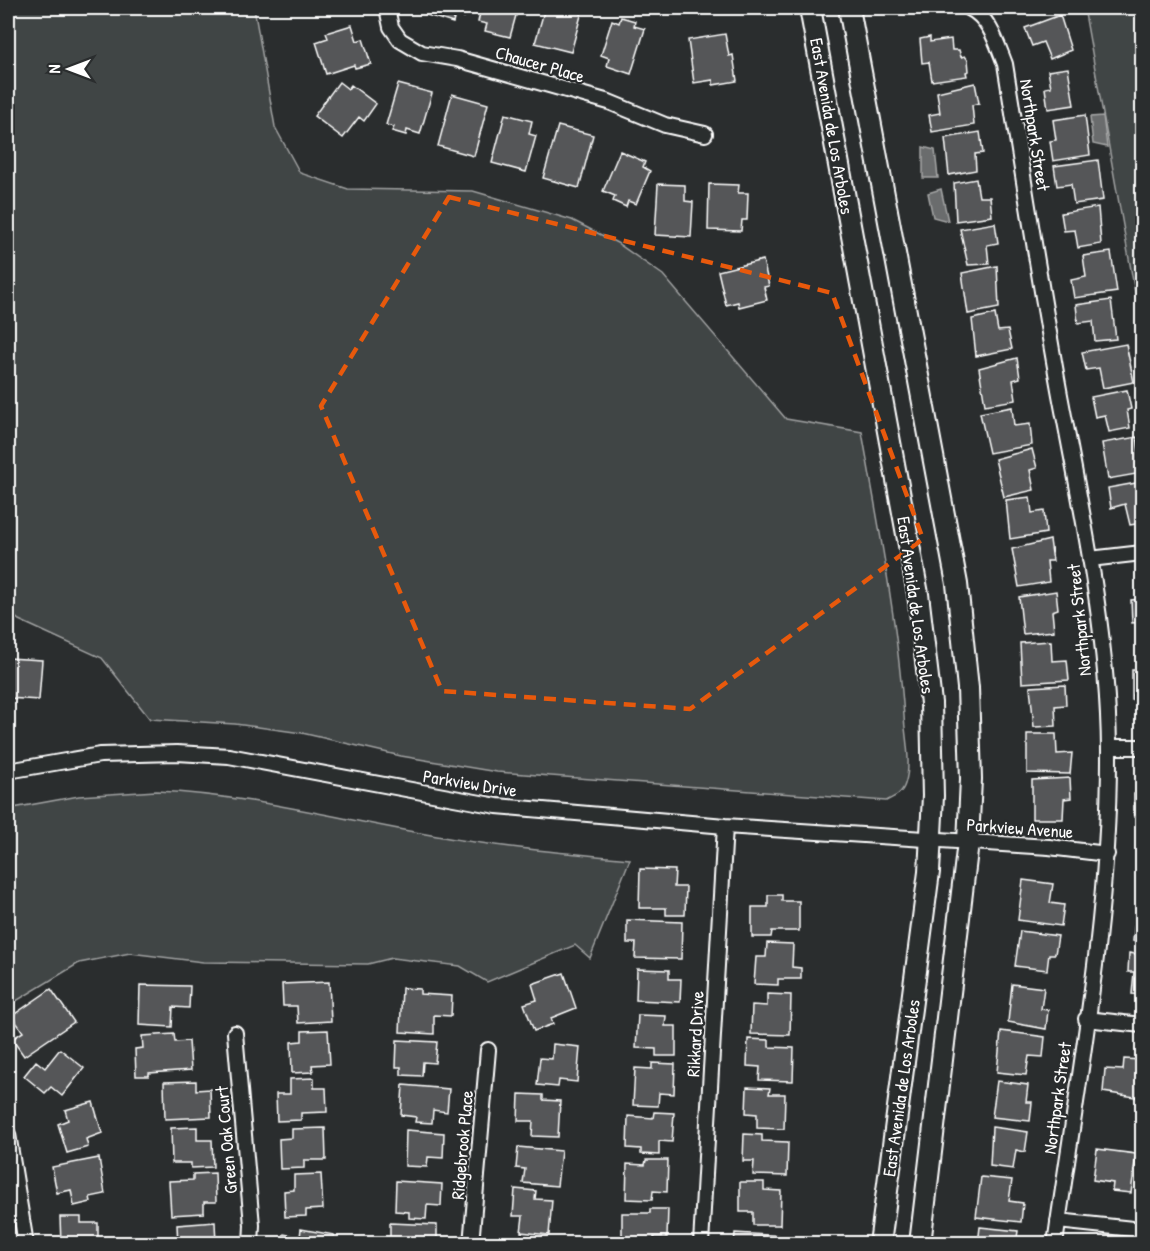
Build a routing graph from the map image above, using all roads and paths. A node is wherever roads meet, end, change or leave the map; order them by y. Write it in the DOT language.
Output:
graph roads {
  1 [pos="387,8"];
  2 [pos="810,8"];
  3 [pos="849,8"];
  4 [pos="969,8"];
  5 [pos="705,134"];
  6 [pos="1143,552"];
  7 [pos="1090,559"];
  8 [pos="1109,747"];
  9 [pos="1143,747"];
  10 [pos="8,771"];
  11 [pos="725,826"];
  12 [pos="931,840"];
  13 [pos="968,842"];
  14 [pos="1107,854"];
  15 [pos="1086,1019"];
  16 [pos="1143,1025"];
  17 [pos="235,1033"];
  18 [pos="488,1050"];
  19 [pos="8,1134"];
  20 [pos="1058,1221"];
  21 [pos="1143,1230"];
  22 [pos="26,1244"];
  23 [pos="251,1244"];
  24 [pos="471,1244"];
  25 [pos="701,1244"];
  26 [pos="880,1244"];
  27 [pos="920,1244"];
  28 [pos="1055,1244"];
  1 -- 5 [label="street, Chaucer Place"];
  2 -- 12 [label="main road, East Avenida de Los Arboles"];
  3 -- 13 [label="main road, East Avenida de Los Arboles"];
  4 -- 7 [label="street, Northpark Street"];
  6 -- 7 [label="street"];
  7 -- 8 [label="street, Northpark Street"];
  8 -- 9 [label="street"];
  8 -- 14 [label="street, Northpark Street"];
  10 -- 11 [label="street, Parkview Drive"];
  11 -- 12 [label="street, Parkview Drive"];
  11 -- 25 [label="street, Rikkard Drive"];
  12 -- 13 [label="street, Parkview Avenue"];
  12 -- 26 [label="main road, East Avenida de Los Arboles"];
  13 -- 14 [label="street, Parkview Avenue"];
  13 -- 27 [label="main road, East Avenida de Los Arboles"];
  14 -- 15 [label="street, Northpark Street"];
  15 -- 16 [label="street"];
  15 -- 20 [label="street, Northpark Street"];
  17 -- 23 [label="street, Green Oak Court"];
  18 -- 24 [label="street, Ridgebrook Place"];
  19 -- 22 [label="street"];
  20 -- 21 [label="street"];
  20 -- 28 [label="street, Northpark Street"];
}
